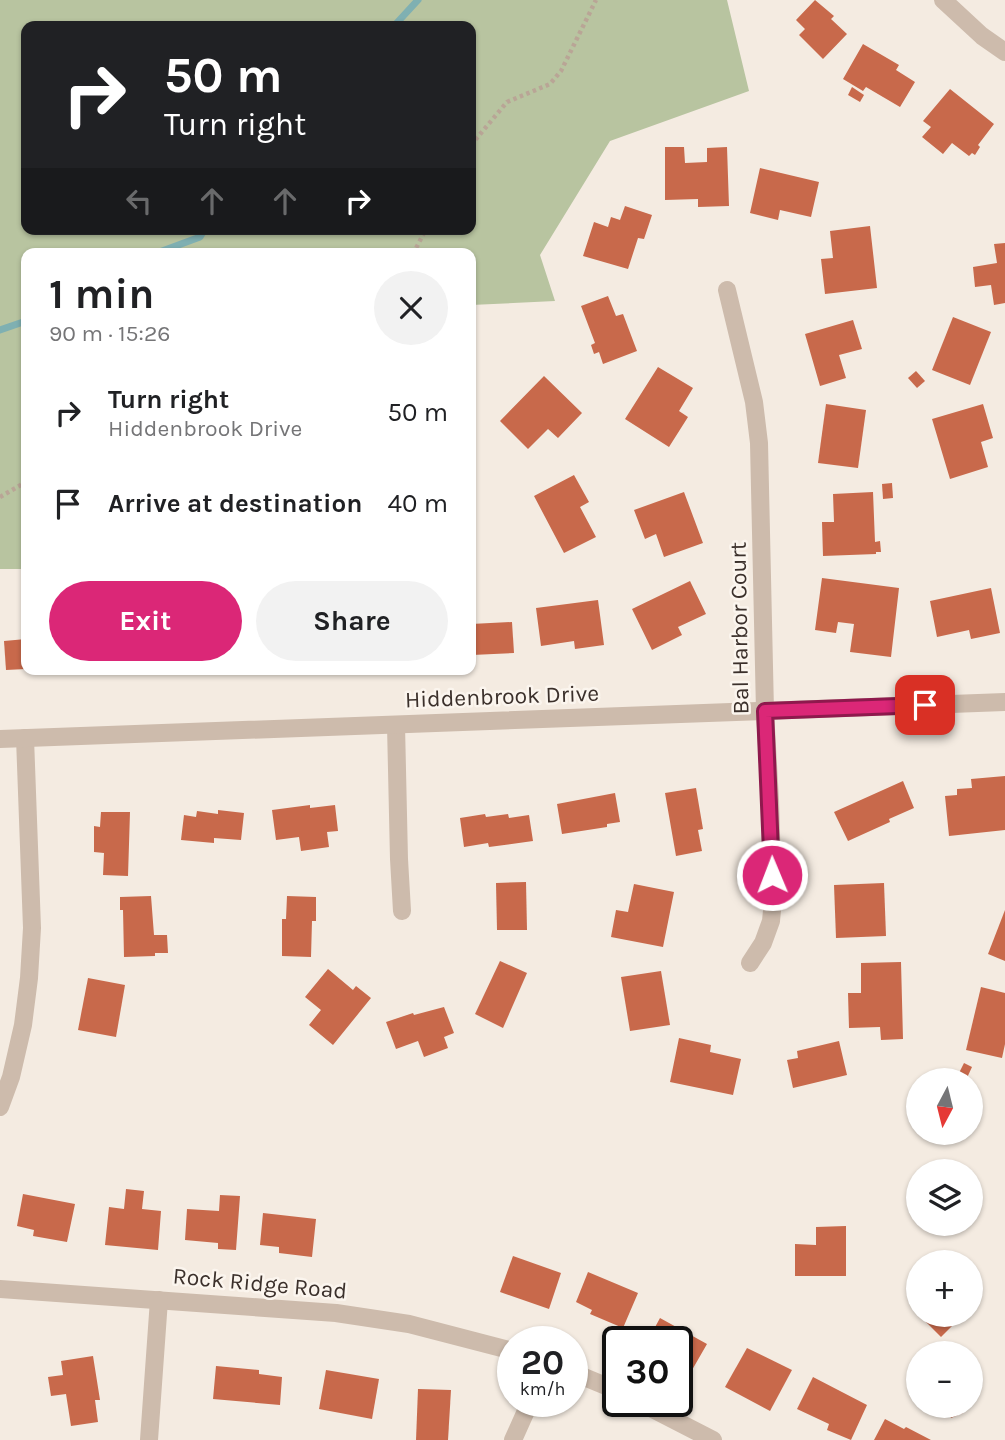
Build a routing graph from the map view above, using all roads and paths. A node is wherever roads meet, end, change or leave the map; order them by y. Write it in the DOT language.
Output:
graph roads {
  1 [pos="596,0"];
  2 [pos="943,0"];
  3 [pos="1005,52"];
  4 [pos="476,139"];
  5 [pos="727,290"];
  6 [pos="21,485"];
  7 [pos="0,497"];
  8 [pos="1005,702"];
  9 [pos="765,711"];
  10 [pos="396,725"];
  11 [pos="25,738"];
  12 [pos="0,739"];
  13 [pos="402,911"];
  14 [pos="750,963"];
  15 [pos="0,1107"];
  16 [pos="0,1289"];
  17 [pos="159,1300"];
  18 [pos="497,1347"];
  19 [pos="523,1417"];
  20 [pos="668,1417"];
  21 [pos="149,1440"];
  22 [pos="513,1440"];
  23 [pos="713,1440"];
  1 -- 4 [label="path"];
  2 -- 3 [label="street"];
  5 -- 9 [label="street, Bal Harbor Court"];
  6 -- 7 [label="path"];
  8 -- 9 [label="street, Hiddenbrook Drive"];
  9 -- 10 [label="street, Hiddenbrook Drive"];
  9 -- 14 [label="street, Bal Harbor Court"];
  10 -- 11 [label="street, Hiddenbrook Drive"];
  10 -- 13 [label="street"];
  11 -- 12 [label="street, Hiddenbrook Drive"];
  11 -- 15 [label="street"];
  16 -- 17 [label="street, Rock Ridge Road"];
  17 -- 18 [label="street, Rock Ridge Road"];
  17 -- 21 [label="street"];
  19 -- 22 [label="street"];
  20 -- 23 [label="street"];
}
